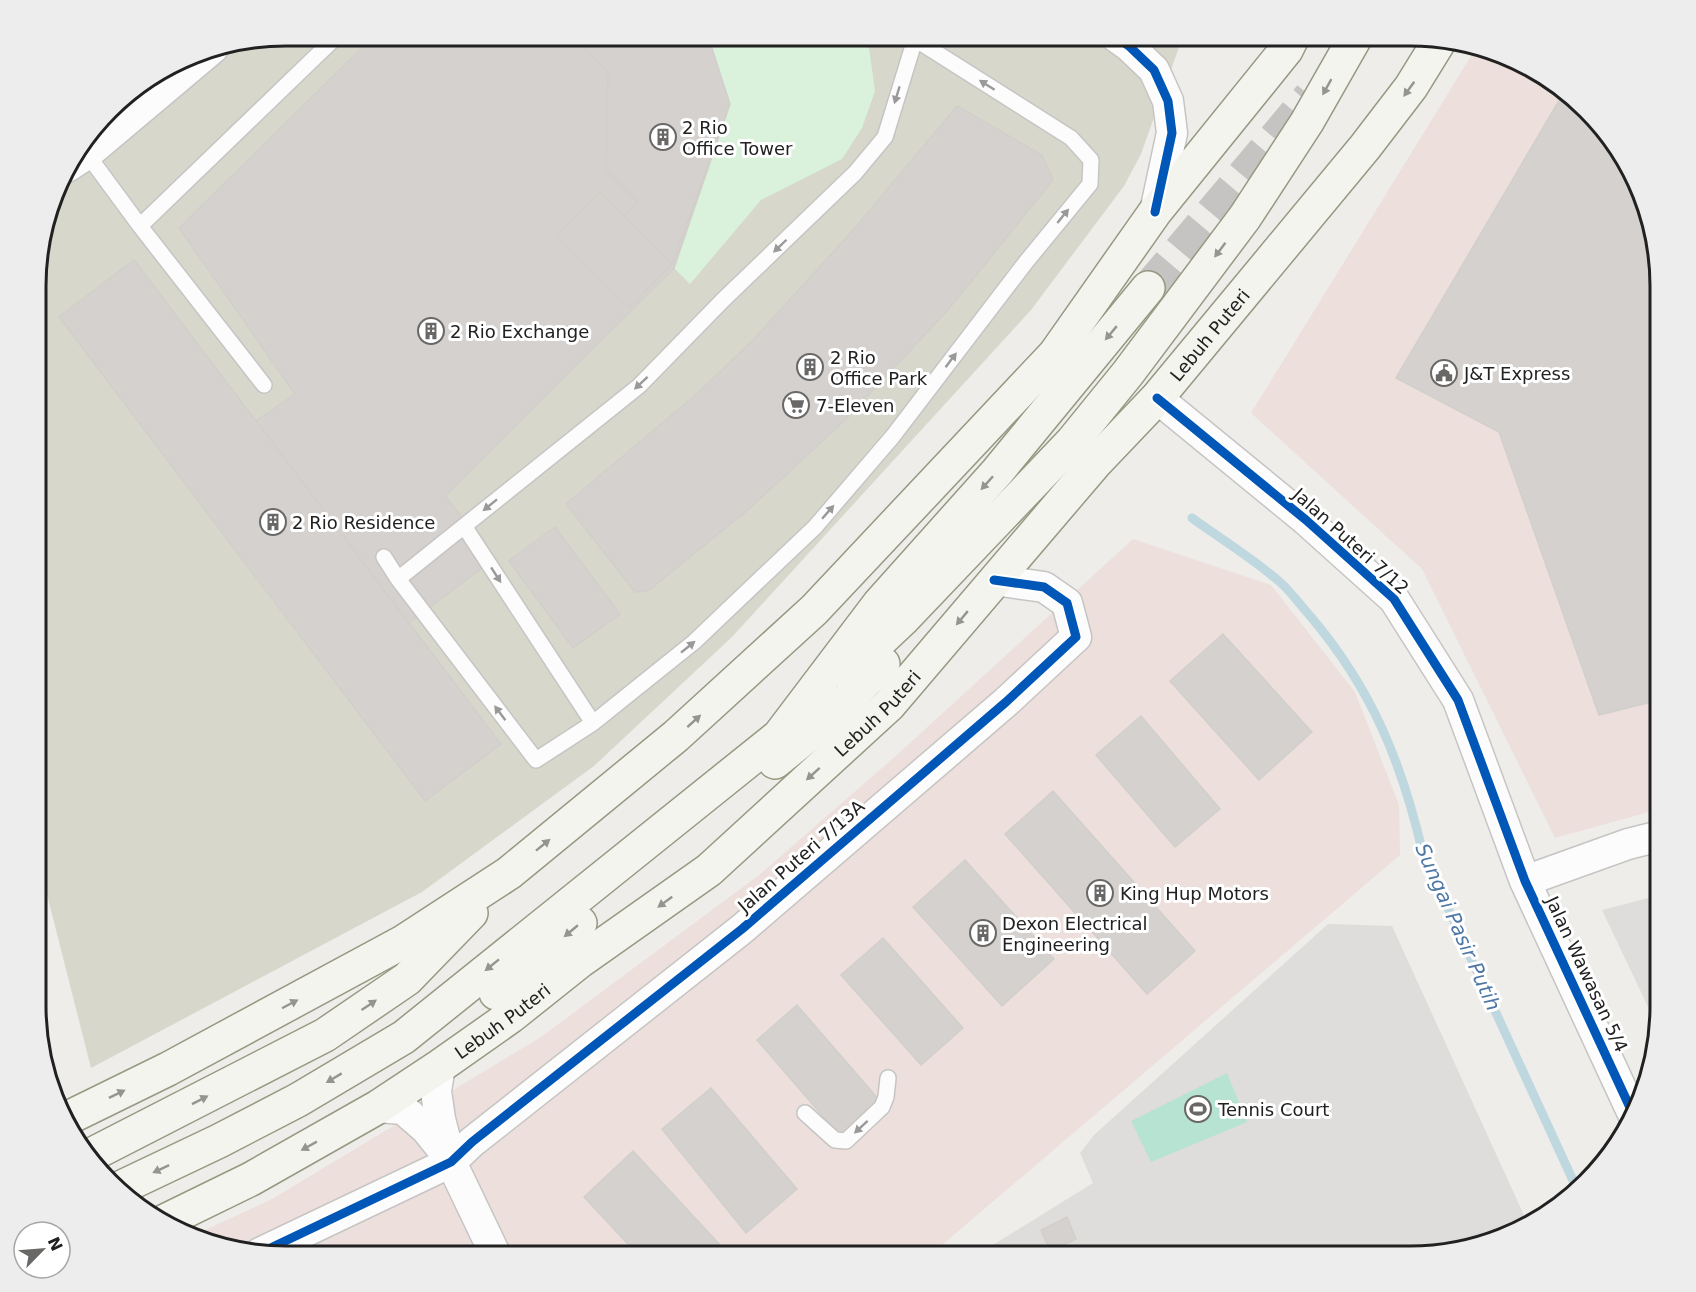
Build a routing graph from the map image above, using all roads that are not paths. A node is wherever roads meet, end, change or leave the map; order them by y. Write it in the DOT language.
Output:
graph roads {
  1 [pos="327,46"];
  2 [pos="911,46"];
  3 [pos="928,46"];
  4 [pos="1129,46"];
  5 [pos="1288,46"];
  6 [pos="1350,46"];
  7 [pos="1435,48"];
  8 [pos="190,67"];
  9 [pos="89,150"];
  10 [pos="80,164"];
  11 [pos="1155,212"];
  12 [pos="140,225"];
  13 [pos="1148,288"];
  14 [pos="1128,373"];
  15 [pos="264,385"];
  16 [pos="1157,398"];
  17 [pos="464,526"];
  18 [pos="384,557"];
  19 [pos="398,579"];
  20 [pos="994,580"];
  21 [pos="593,723"];
  22 [pos="779,736"];
  23 [pos="1650,838"];
  24 [pos="509,873"];
  25 [pos="1526,881"];
  26 [pos="580,961"];
  27 [pos="496,993"];
  28 [pos="404,1037"];
  29 [pos="441,1066"];
  30 [pos="888,1078"];
  31 [pos="1629,1103"];
  32 [pos="378,1107"];
  33 [pos="805,1113"];
  34 [pos="73,1116"];
  35 [pos="96,1152"];
  36 [pos="451,1161"];
  37 [pos="127,1185"];
  38 [pos="173,1217"];
  39 [pos="276,1245"];
  40 [pos="491,1246"];
  1 -- 12 [label="lane"];
  2 -- 17 [label="lane, one-way"];
  21 -- 3 [label="lane, one-way"];
  4 -- 11 [label="street"];
  5 -- 11 [label="main road"];
  6 -- 14 [label="main road, one-way"];
  7 -- 16 [label="main road, Lebuh Puteri, one-way"];
  8 -- 9 [label="street"];
  10 -- 12 [label="lane"];
  24 -- 11 [label="main road, one-way"];
  12 -- 15 [label="lane"];
  13 -- 22 [label="main road, one-way"];
  14 -- 22 [label="main road"];
  14 -- 27 [label="main road, one-way"];
  16 -- 20 [label="main road, Lebuh Puteri"];
  16 -- 25 [label="street, Jalan Puteri 7/12"];
  17 -- 19 [label="lane"];
  17 -- 21 [label="lane, one-way"];
  18 -- 19 [label="lane"];
  21 -- 19 [label="lane, one-way"];
  20 -- 26 [label="main road, Lebuh Puteri, one-way"];
  20 -- 36 [label="street, Jalan Puteri 7/13A"];
  22 -- 28 [label="main road, one-way"];
  23 -- 25 [label="street"];
  34 -- 24 [label="main road, one-way"];
  35 -- 24 [label="main road, one-way"];
  25 -- 31 [label="street, Jalan Wawasan 5/4"];
  26 -- 27 [label="main road"];
  26 -- 29 [label="main road, Lebuh Puteri"];
  27 -- 28 [label="main road"];
  28 -- 37 [label="main road, one-way"];
  29 -- 32 [label="main road, Lebuh Puteri"];
  29 -- 36 [label="street"];
  30 -- 33 [label="lane, one-way"];
  32 -- 36 [label="street"];
  32 -- 38 [label="main road, Lebuh Puteri, one-way"];
  36 -- 39 [label="street"];
  36 -- 40 [label="street"];
}
